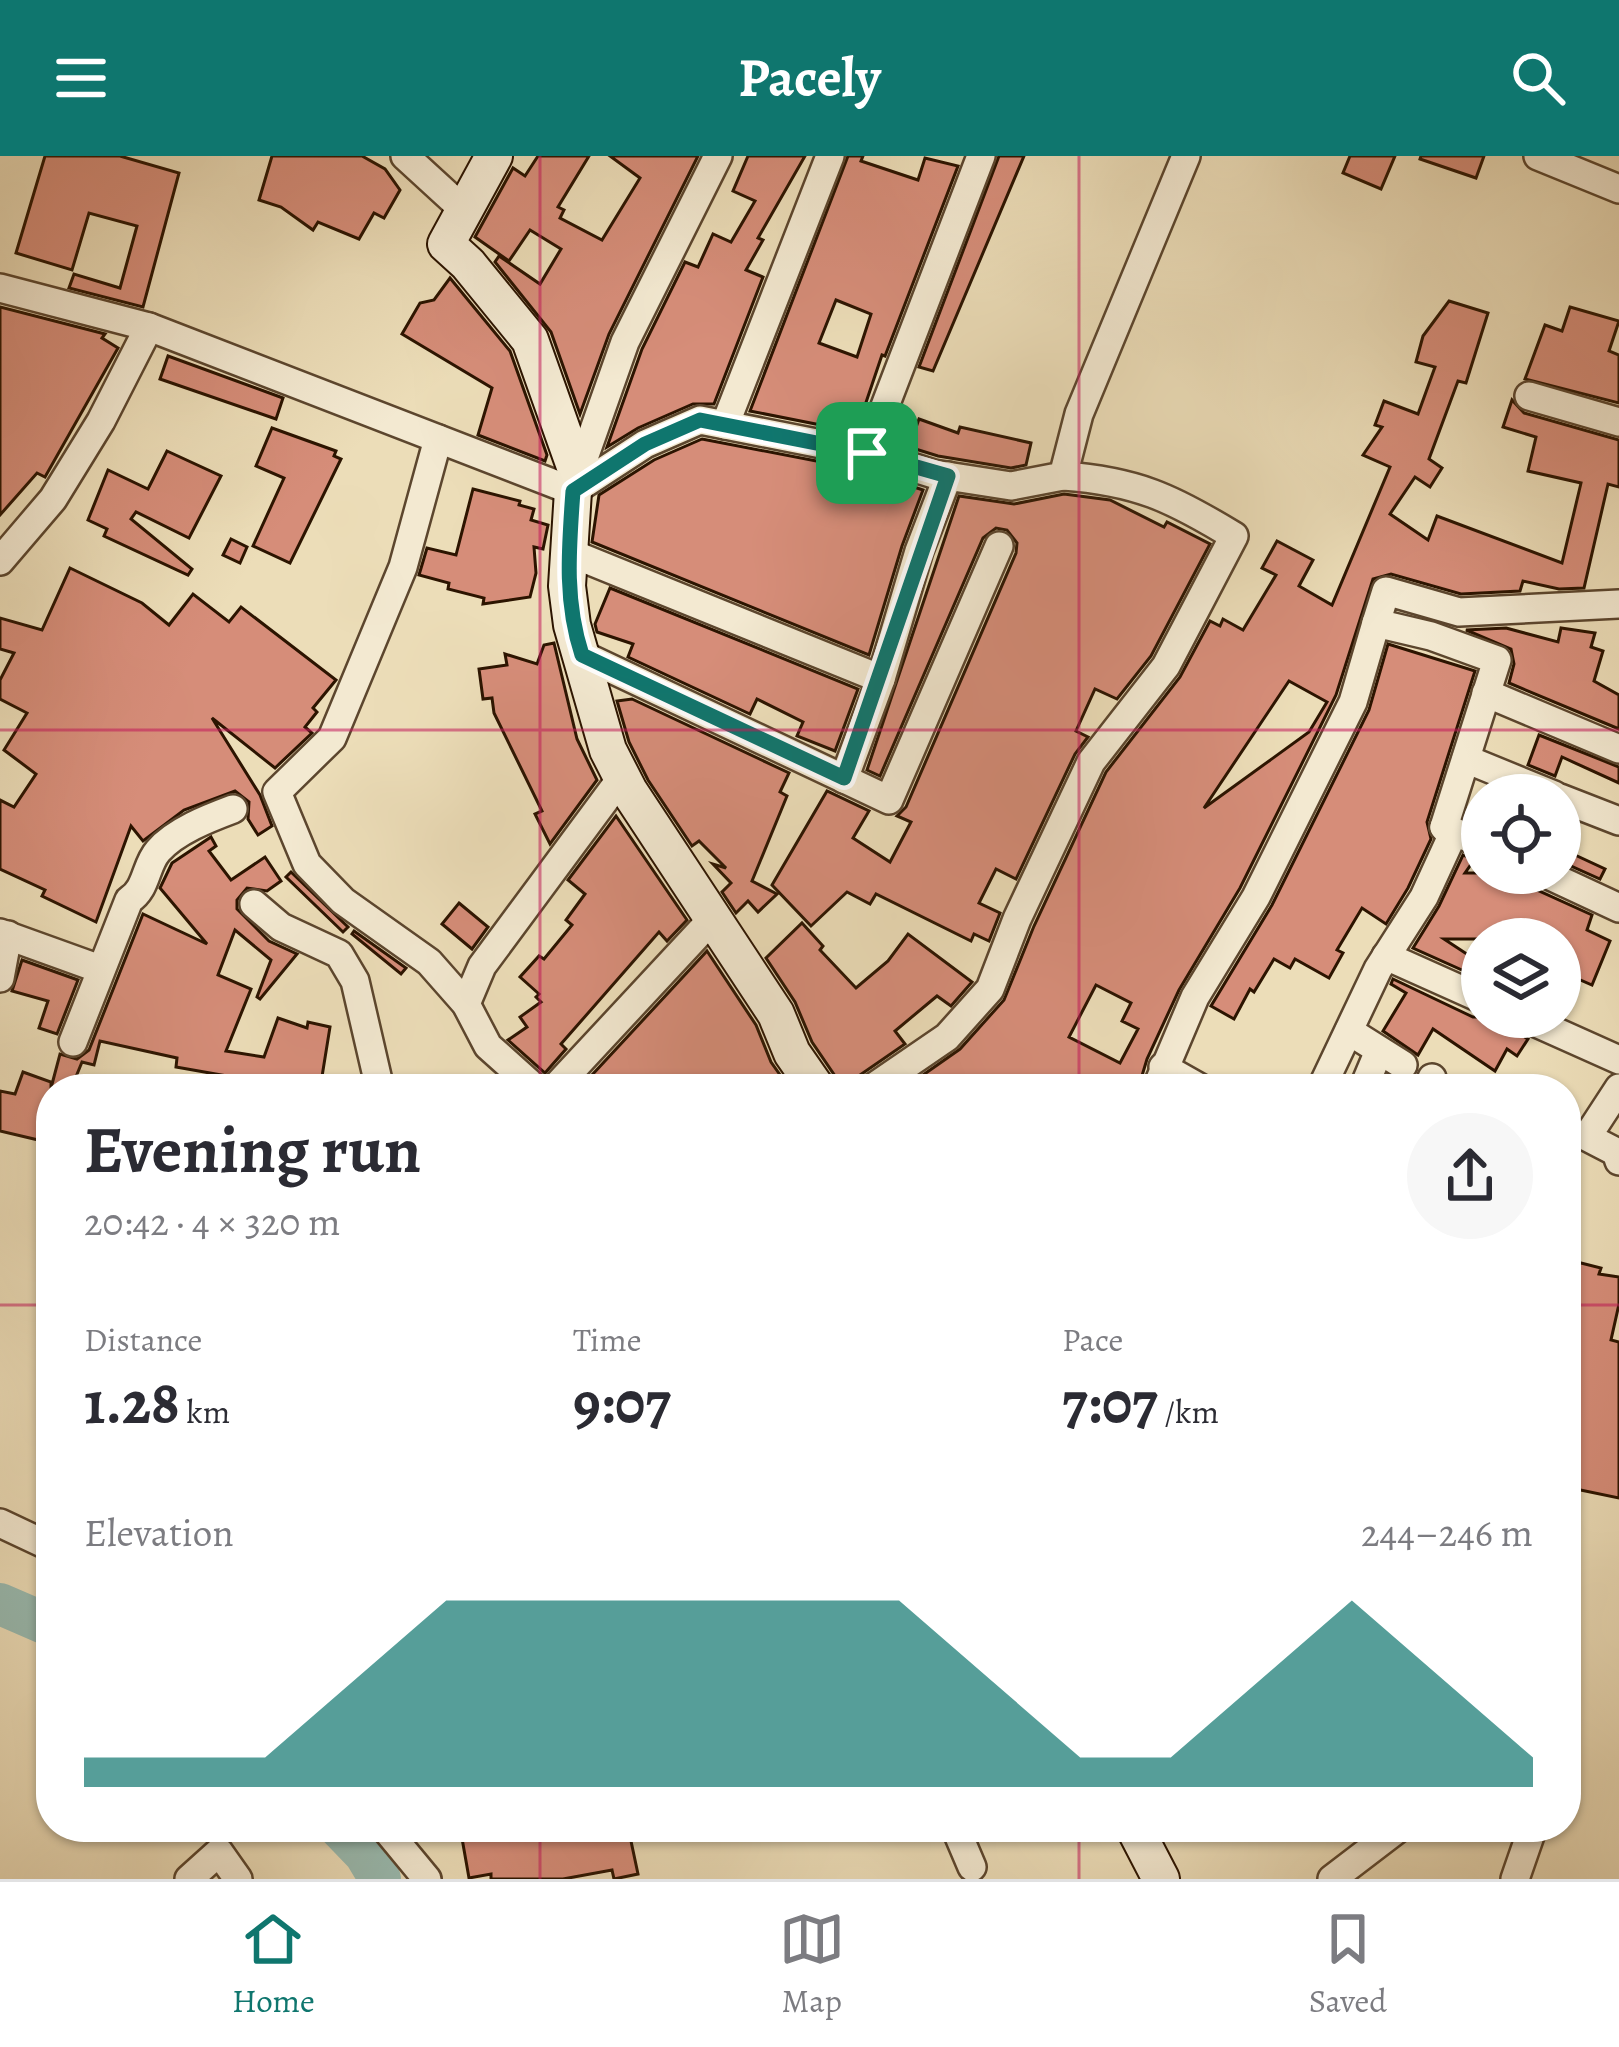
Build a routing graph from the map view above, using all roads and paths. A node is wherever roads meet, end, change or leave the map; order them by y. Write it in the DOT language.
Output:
graph roads {
  1 [pos="405,156"];
  2 [pos="494,156"];
  3 [pos="718,156"];
  4 [pos="830,156"];
  5 [pos="981,156"];
  6 [pos="1186,156"];
  7 [pos="1538,156"];
  8 [pos="1619,189"];
  9 [pos="465,211"];
  10 [pos="0,287"];
  11 [pos="148,328"];
  12 [pos="1529,395"];
  13 [pos="1619,422"];
  14 [pos="725,425"];
  15 [pos="438,439"];
  16 [pos="867,453"];
  17 [pos="948,476"];
  18 [pos="1063,476"];
  19 [pos="575,483"];
  20 [pos="999,546"];
  21 [pos="568,552"];
  22 [pos="0,561"];
  23 [pos="1619,604"];
  24 [pos="1376,623"];
  25 [pos="582,655"];
  26 [pos="881,679"];
  27 [pos="1486,693"];
  28 [pos="1619,749"];
  29 [pos="1466,759"];
  30 [pos="1503,774"];
  31 [pos="622,778"];
  32 [pos="844,778"];
  33 [pos="1581,806"];
  34 [pos="233,809"];
  35 [pos="1619,821"];
  36 [pos="1444,826"];
  37 [pos="1461,834"];
  38 [pos="1581,890"];
  39 [pos="254,904"];
  40 [pos="1619,908"];
  41 [pos="714,916"];
  42 [pos="4,934"];
  43 [pos="1386,956"];
  44 [pos="100,969"];
  45 [pos="0,978"];
  46 [pos="1461,989"];
  47 [pos="466,1004"];
  48 [pos="1348,1031"];
  49 [pos="1570,1038"];
  50 [pos="73,1042"];
  51 [pos="1619,1060"];
  52 [pos="377,1074"];
  53 [pos="516,1074"];
  54 [pos="568,1074"];
  55 [pos="807,1074"];
  56 [pos="894,1074"];
  57 [pos="1161,1074"];
  58 [pos="1329,1074"];
  59 [pos="1377,1074"];
  60 [pos="1619,1088"];
  61 [pos="1619,1161"];
  62 [pos="0,1523"];
  63 [pos="36,1540"];
  64 [pos="397,1842"];
  65 [pos="961,1842"];
  66 [pos="1142,1842"];
  67 [pos="1380,1842"];
  68 [pos="1528,1842"];
  69 [pos="972,1867"];
  70 [pos="189,1879"];
  71 [pos="238,1879"];
  72 [pos="427,1879"];
  73 [pos="1161,1879"];
  74 [pos="1332,1879"];
  75 [pos="1515,1879"];
  1 -- 9 [label="street"];
  2 -- 9 [label="main road"];
  3 -- 19 [label="street"];
  4 -- 14 [label="street"];
  5 -- 16 [label="street"];
  6 -- 18 [label="street"];
  7 -- 8 [label="street"];
  9 -- 19 [label="main road"];
  10 -- 11 [label="street"];
  11 -- 15 [label="street"];
  11 -- 22 [label="street"];
  12 -- 13 [label="street"];
  14 -- 16 [label="street"];
  14 -- 19 [label="street"];
  15 -- 19 [label="street"];
  15 -- 47 [label="street"];
  16 -- 17 [label="street"];
  17 -- 18 [label="street"];
  17 -- 26 [label="street"];
  18 -- 56 [label="street"];
  19 -- 21 [label="main road"];
  20 -- 32 [label="street"];
  21 -- 25 [label="main road"];
  21 -- 26 [label="street"];
  23 -- 24 [label="street"];
  24 -- 27 [label="street"];
  24 -- 57 [label="street"];
  25 -- 31 [label="main road"];
  25 -- 32 [label="street"];
  26 -- 32 [label="street"];
  27 -- 28 [label="street"];
  27 -- 29 [label="street"];
  29 -- 30 [label="street"];
  29 -- 36 [label="street"];
  31 -- 41 [label="main road"];
  31 -- 47 [label="street"];
  33 -- 35 [label="street"];
  34 -- 44 [label="street"];
  36 -- 37 [label="street"];
  36 -- 43 [label="street"];
  38 -- 40 [label="street"];
  39 -- 52 [label="street"];
  41 -- 54 [label="street"];
  41 -- 55 [label="main road"];
  42 -- 44 [label="street"];
  42 -- 45 [label="street"];
  43 -- 46 [label="street"];
  43 -- 48 [label="street"];
  44 -- 50 [label="street"];
  47 -- 53 [label="street"];
  48 -- 58 [label="street"];
  48 -- 59 [label="street"];
  49 -- 51 [label="street"];
  60 -- 61 [label="street"];
  62 -- 63 [label="street"];
  64 -- 72 [label="street"];
  65 -- 69 [label="street"];
  66 -- 73 [label="main road"];
  67 -- 74 [label="street"];
  68 -- 75 [label="street"];
  70 -- 71 [label="street"];
}
